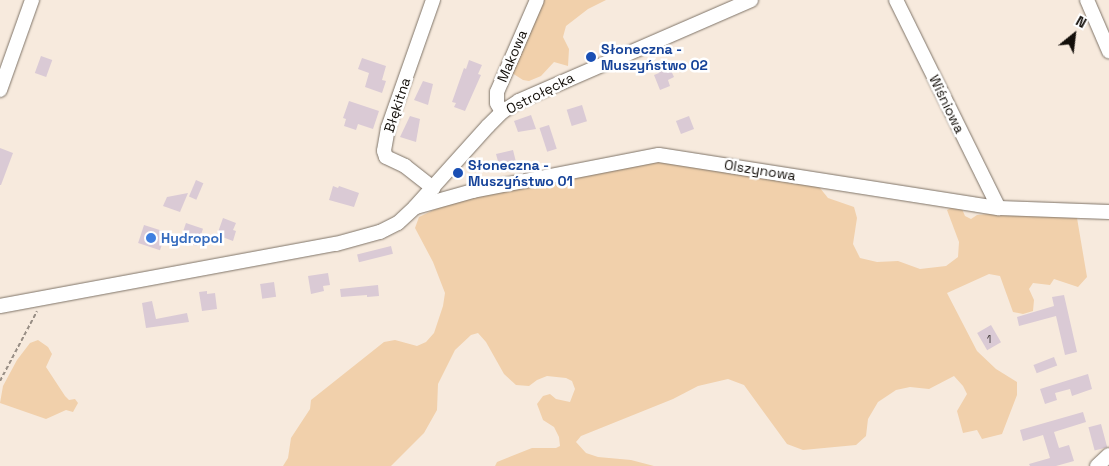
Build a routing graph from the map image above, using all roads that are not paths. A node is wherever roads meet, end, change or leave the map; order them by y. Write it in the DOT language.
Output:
graph roads {
  1 [pos="32,0"];
  2 [pos="432,0"];
  3 [pos="537,0"];
  4 [pos="751,0"];
  5 [pos="896,0"];
  6 [pos="1087,0"];
  7 [pos="1109,51"];
  8 [pos="0,90"];
  9 [pos="502,112"];
  10 [pos="433,188"];
  11 [pos="416,207"];
  12 [pos="999,208"];
  13 [pos="1109,212"];
  14 [pos="0,306"];
  15 [pos="1109,455"];
  16 [pos="1097,466"];
  1 -- 8 [label="street"];
  2 -- 10 [label="street, Błękitna"];
  3 -- 9 [label="street, Makowa"];
  4 -- 9 [label="street, Ostrołęcka"];
  5 -- 12 [label="street, Wiśniowa"];
  6 -- 7 [label="street"];
  9 -- 10 [label="street, Ostrołęcka"];
  10 -- 11 [label="street, Ostrołęcka"];
  11 -- 12 [label="street, Olszynowa"];
  11 -- 14 [label="street"];
  12 -- 13 [label="street, Olszynowa"];
  15 -- 16 [label="street"];
}
